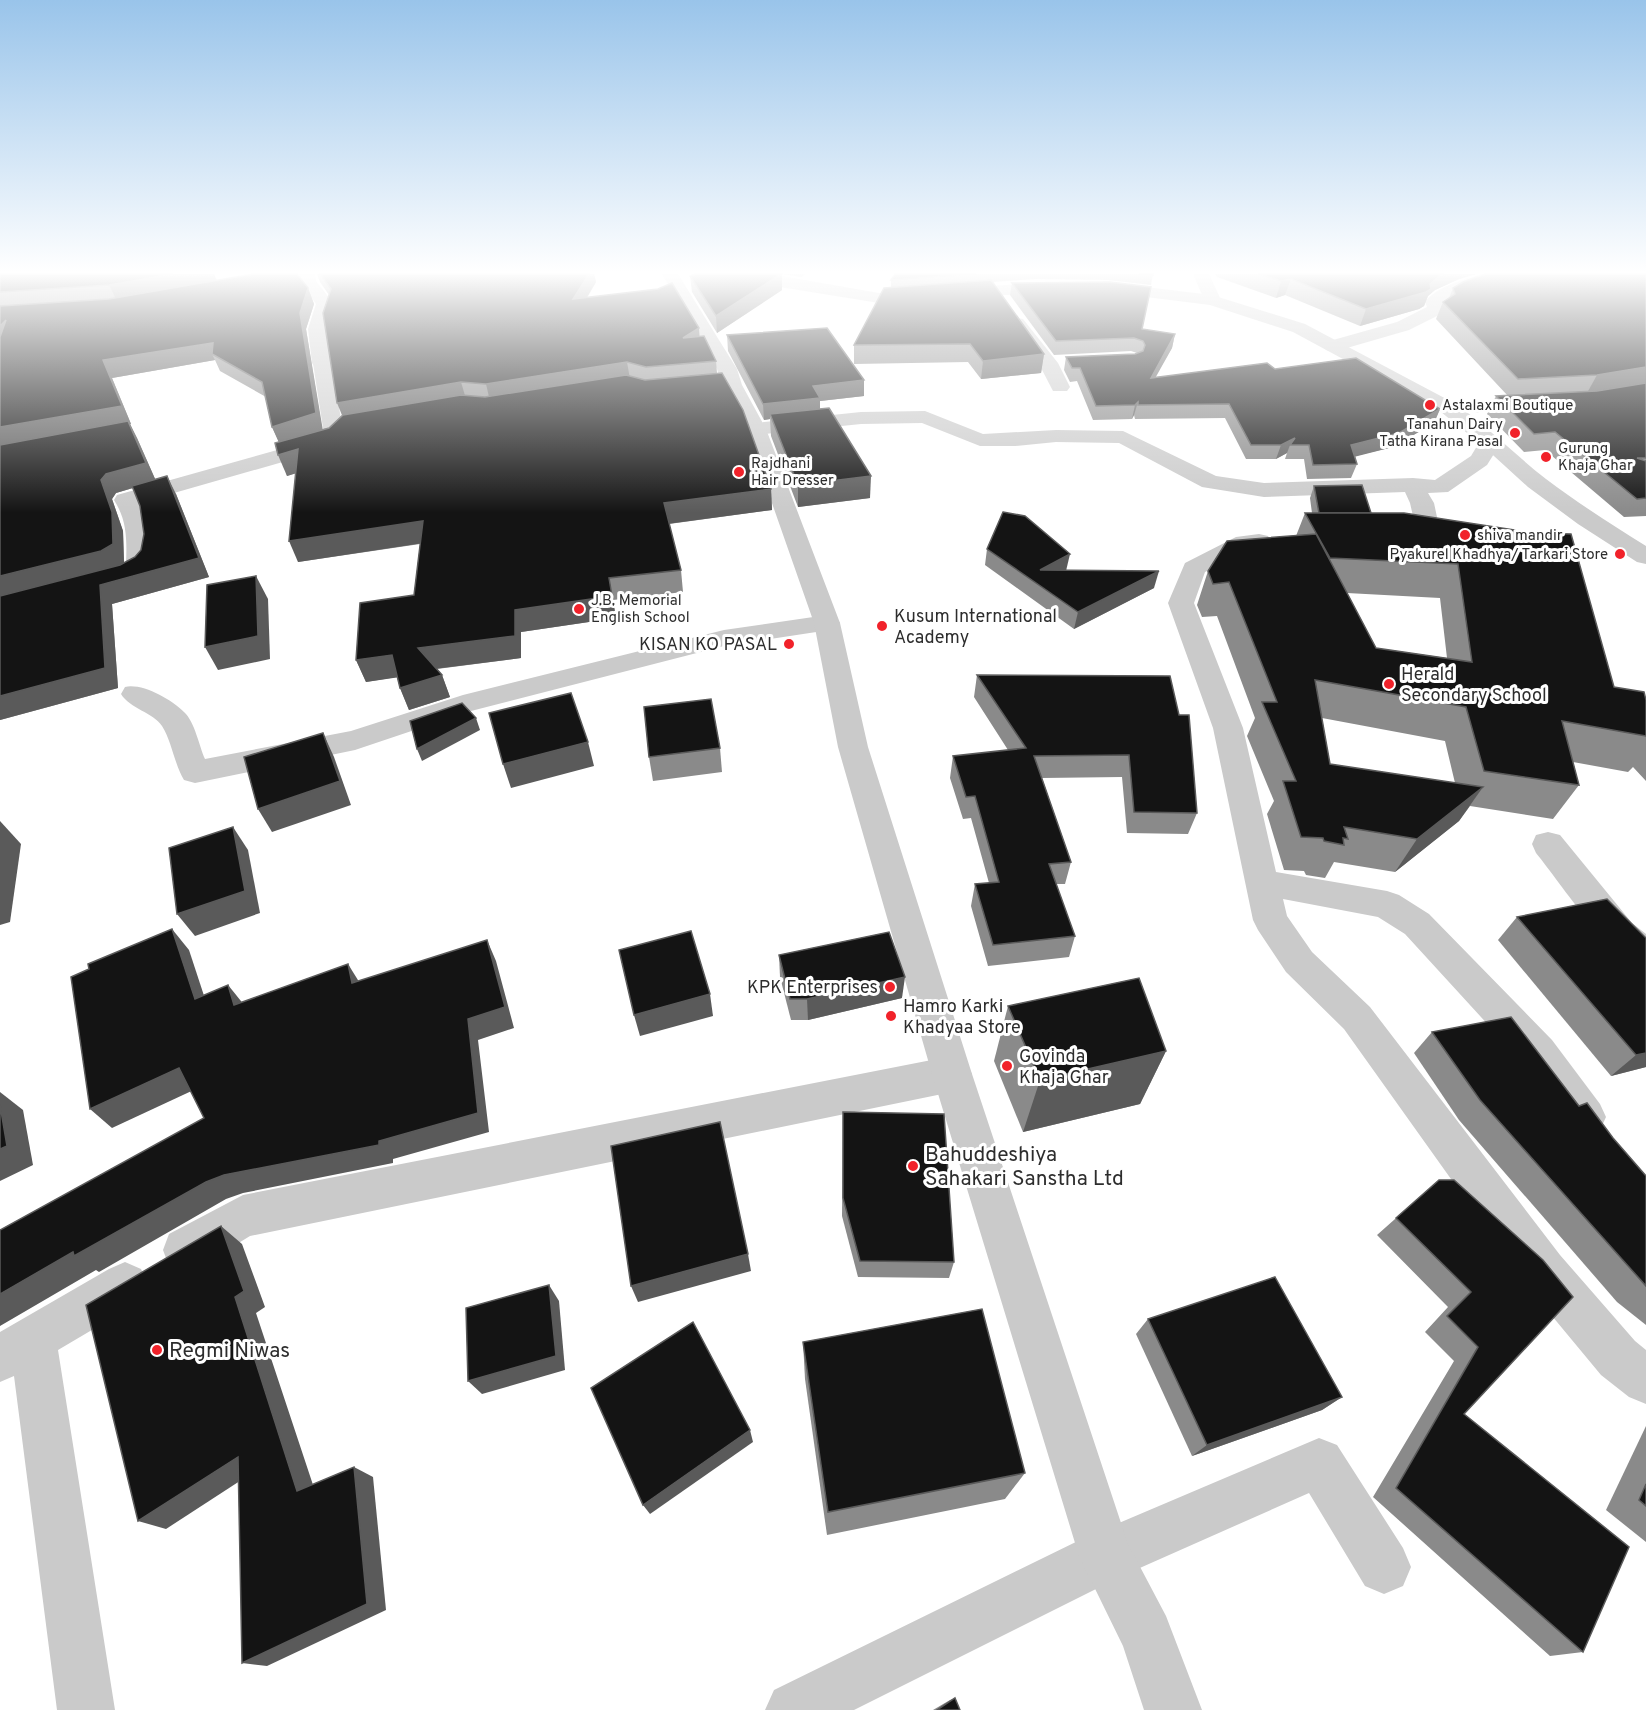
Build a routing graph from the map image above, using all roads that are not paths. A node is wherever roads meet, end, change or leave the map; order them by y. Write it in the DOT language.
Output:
graph roads {
  1 [pos="321,354"];
  2 [pos="718,354"];
  3 [pos="1041,354"];
  4 [pos="1347,354"];
  5 [pos="1071,361"];
  6 [pos="322,363"];
  7 [pos="1048,363"];
  8 [pos="1060,387"];
  9 [pos="1553,403"];
  10 [pos="1448,408"];
  11 [pos="364,424"];
  12 [pos="756,429"];
  13 [pos="341,430"];
  14 [pos="1491,441"];
  15 [pos="1413,485"];
  16 [pos="1372,536"];
  17 [pos="1293,537"];
  18 [pos="1646,556"];
  19 [pos="89,586"];
  20 [pos="827,623"];
  21 [pos="135,694"];
  22 [pos="1548,844"];
  23 [pos="1262,882"];
  24 [pos="1646,955"];
  25 [pos="952,1074"];
  26 [pos="1604,1142"];
  27 [pos="17,1348"];
  28 [pos="1646,1380"];
  29 [pos="1105,1556"];
  30 [pos="1384,1567"];
  31 [pos="86,1710"];
  32 [pos="794,1710"];
  33 [pos="1173,1710"];
  1 -- 6 [label="street"];
  2 -- 12 [label="street"];
  3 -- 7 [label="street"];
  4 -- 10 [label="street"];
  5 -- 7 [label="street"];
  6 -- 13 [label="street"];
  7 -- 8 [label="street"];
  9 -- 10 [label="street"];
  10 -- 14 [label="street"];
  11 -- 13 [label="street"];
  12 -- 15 [label="street"];
  12 -- 20 [label="street"];
  13 -- 19 [label="street"];
  14 -- 15 [label="street"];
  14 -- 18 [label="street"];
  15 -- 16 [label="street"];
  17 -- 23 [label="street"];
  20 -- 21 [label="street"];
  20 -- 25 [label="street"];
  22 -- 24 [label="street"];
  23 -- 26 [label="street"];
  23 -- 28 [label="street"];
  25 -- 27 [label="street"];
  25 -- 29 [label="street"];
  27 -- 31 [label="street"];
  29 -- 30 [label="street"];
  29 -- 32 [label="street"];
  29 -- 33 [label="street"];
}
